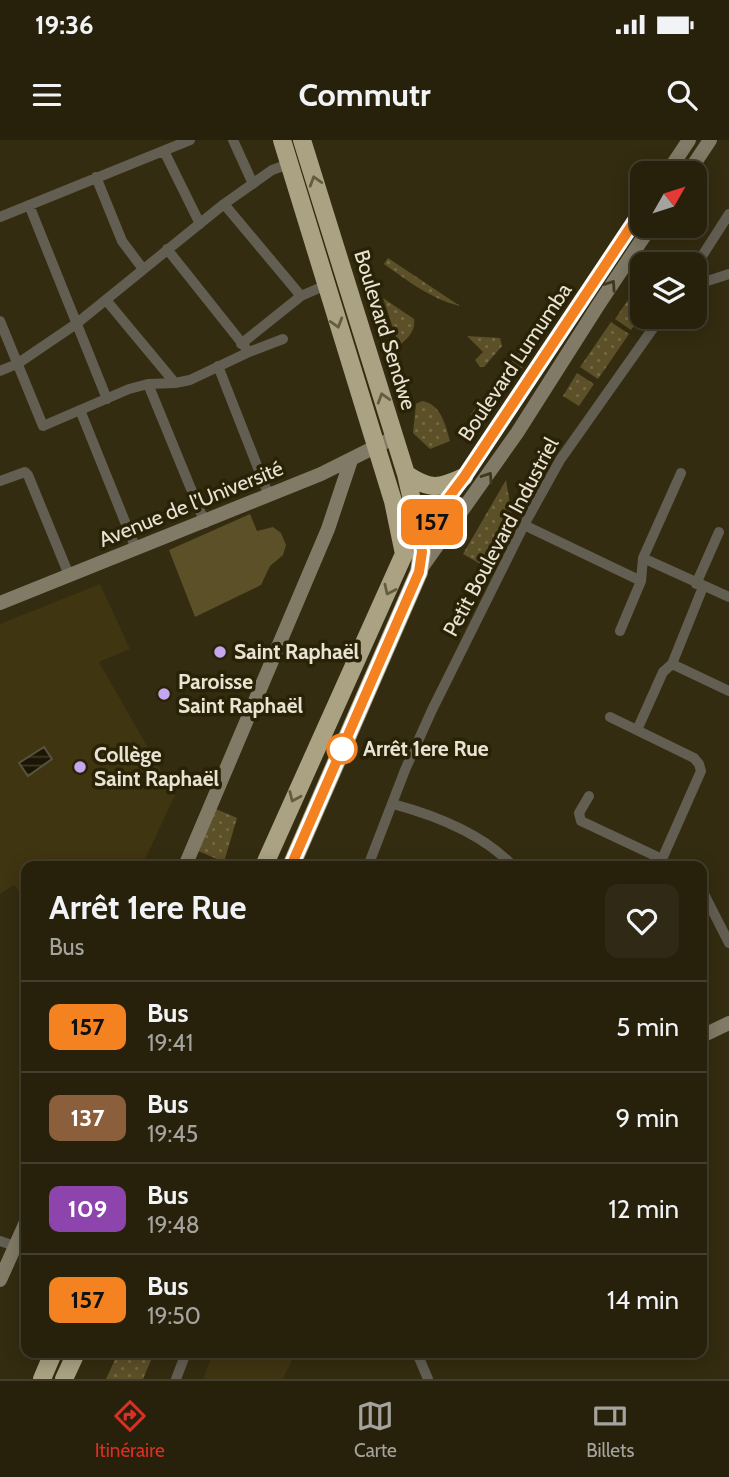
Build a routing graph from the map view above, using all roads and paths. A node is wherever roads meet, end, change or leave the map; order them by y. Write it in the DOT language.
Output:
graph roads {
  1 [pos="190,140"];
  2 [pos="233,140"];
  3 [pos="282,140"];
  4 [pos="302,140"];
  5 [pos="689,140"];
  6 [pos="710,140"];
  7 [pos="164,151"];
  8 [pos="675,161"];
  9 [pos="696,161"];
  10 [pos="289,164"];
  11 [pos="96,177"];
  12 [pos="253,184"];
  13 [pos="224,204"];
  14 [pos="30,205"];
  15 [pos="729,214"];
  16 [pos="0,217"];
  17 [pos="200,224"];
  18 [pos="630,228"];
  19 [pos="644,238"];
  20 [pos="167,249"];
  21 [pos="705,252"];
  22 [pos="143,269"];
  23 [pos="729,274"];
  24 [pos="707,281"];
  25 [pos="326,285"];
  26 [pos="301,296"];
  27 [pos="107,300"];
  28 [pos="0,321"];
  29 [pos="76,324"];
  30 [pos="653,329"];
  31 [pos="283,339"];
  32 [pos="245,348"];
  33 [pos="17,364"];
  34 [pos="218,366"];
  35 [pos="0,372"];
  36 [pos="175,383"];
  37 [pos="148,384"];
  38 [pos="107,399"];
  39 [pos="80,410"];
  40 [pos="395,437"];
  41 [pos="375,447"];
  42 [pos="351,460"];
  43 [pos="681,473"];
  44 [pos="406,474"];
  45 [pos="464,477"];
  46 [pos="0,481"];
  47 [pos="269,496"];
  48 [pos="205,523"];
  49 [pos="524,525"];
  50 [pos="719,532"];
  51 [pos="420,535"];
  52 [pos="136,549"];
  53 [pos="404,554"];
  54 [pos="643,558"];
  55 [pos="419,572"];
  56 [pos="69,575"];
  57 [pos="641,581"];
  58 [pos="699,586"];
  59 [pos="729,597"];
  60 [pos="0,603"];
  61 [pos="620,631"];
  62 [pos="672,664"];
  63 [pos="729,691"];
  64 [pos="610,717"];
  65 [pos="637,730"];
  66 [pos="589,796"];
  67 [pos="393,804"];
  68 [pos="187,861"];
  69 [pos="266,861"];
  70 [pos="293,861"];
  71 [pos="370,861"];
  72 [pos="508,861"];
  73 [pos="657,861"];
  74 [pos="662,861"];
  75 [pos="707,900"];
  76 [pos="729,943"];
  77 [pos="729,1023"];
  78 [pos="707,1034"];
  79 [pos="21,1233"];
  80 [pos="0,1241"];
  81 [pos="15,1246"];
  82 [pos="0,1280"];
  83 [pos="51,1358"];
  84 [pos="74,1358"];
  85 [pos="184,1358"];
  86 [pos="418,1358"];
  87 [pos="42,1379"];
  88 [pos="64,1379"];
  89 [pos="176,1379"];
  90 [pos="428,1379"];
  1 -- 7 [label="street"];
  2 -- 12 [label="street"];
  3 -- 10 [label="highway, Boulevard Sendwe"];
  40 -- 4 [label="highway, Boulevard Sendwe, one-way"];
  5 -- 8 [label="main road"];
  6 -- 9 [label="main road"];
  7 -- 11 [label="street"];
  7 -- 17 [label="street"];
  10 -- 12 [label="street"];
  10 -- 25 [label="highway, Boulevard Sendwe"];
  11 -- 14 [label="street"];
  11 -- 22 [label="street"];
  12 -- 13 [label="street"];
  13 -- 17 [label="street"];
  13 -- 26 [label="street"];
  14 -- 16 [label="street"];
  14 -- 29 [label="street"];
  15 -- 21 [label="street"];
  17 -- 20 [label="street"];
  18 -- 45 [label="main road, Boulevard Lumumba"];
  55 -- 19 [label="main road, Boulevard Lumumba, one-way"];
  20 -- 22 [label="street"];
  20 -- 32 [label="street"];
  22 -- 27 [label="street"];
  23 -- 24 [label="street"];
  25 -- 26 [label="street"];
  25 -- 41 [label="highway, Boulevard Sendwe, one-way"];
  26 -- 32 [label="street"];
  27 -- 29 [label="street"];
  27 -- 36 [label="street"];
  28 -- 33 [label="street"];
  29 -- 33 [label="street"];
  29 -- 38 [label="street"];
  30 -- 49 [label="street, Petit Boulevard Industriel"];
  31 -- 32 [label="street"];
  32 -- 34 [label="street"];
  33 -- 35 [label="street"];
  33 -- 39 [label="street"];
  34 -- 36 [label="street"];
  34 -- 47 [label="street"];
  36 -- 37 [label="street"];
  37 -- 38 [label="street"];
  37 -- 48 [label="street"];
  38 -- 39 [label="street"];
  39 -- 52 [label="street"];
  40 -- 41 [label="main road, Avenue de l’Université"];
  40 -- 44 [label="highway, Boulevard Sendwe"];
  41 -- 42 [label="main road, Avenue de l’Université"];
  41 -- 53 [label="highway, Boulevard Sendwe"];
  42 -- 47 [label="main road, Avenue de l’Université"];
  42 -- 68 [label="main road"];
  43 -- 54 [label="street"];
  44 -- 45 [label="highway"];
  44 -- 51 [label="highway, Boulevard Sendwe"];
  45 -- 51 [label="main road, Boulevard Lumumba"];
  46 -- 56 [label="street"];
  47 -- 48 [label="main road, Avenue de l’Université"];
  48 -- 52 [label="main road, Avenue de l’Université"];
  49 -- 57 [label="street"];
  49 -- 67 [label="street, Petit Boulevard Industriel"];
  50 -- 58 [label="street"];
  51 -- 53 [label="main road, Boulevard Lumumba"];
  51 -- 55 [label="highway, Boulevard Lumumba"];
  52 -- 56 [label="main road, Avenue de l’Université"];
  53 -- 69 [label="highway, Boulevard Lumumba, one-way"];
  54 -- 57 [label="street"];
  54 -- 58 [label="street"];
  55 -- 70 [label="highway, Boulevard Lumumba"];
  56 -- 60 [label="main road, Avenue de l’Université"];
  57 -- 61 [label="street"];
  58 -- 59 [label="street"];
  58 -- 62 [label="street"];
  62 -- 63 [label="street"];
  62 -- 65 [label="street"];
  64 -- 65 [label="street"];
  65 -- 74 [label="street"];
  66 -- 73 [label="street"];
  67 -- 71 [label="street, Petit Boulevard Industriel"];
  67 -- 72 [label="street"];
  75 -- 76 [label="street"];
  77 -- 78 [label="main road"];
  79 -- 81 [label="main road"];
  80 -- 81 [label="street"];
  81 -- 82 [label="main road"];
  83 -- 87 [label="highway"];
  84 -- 88 [label="highway"];
  85 -- 89 [label="street"];
  86 -- 90 [label="street"];
}
